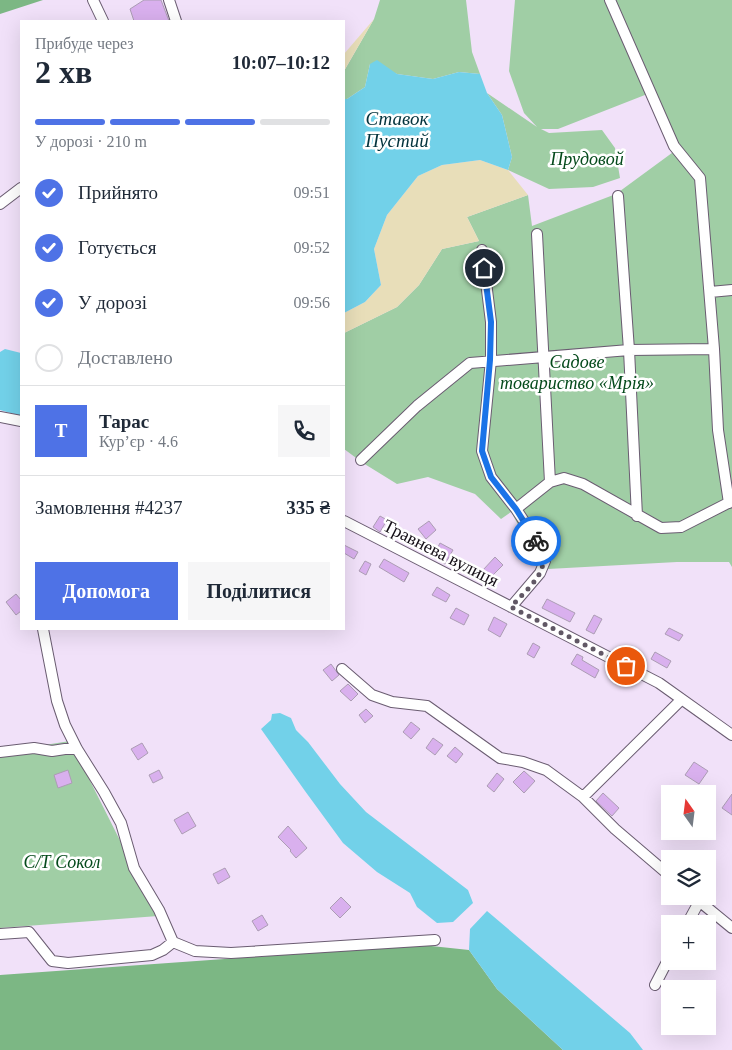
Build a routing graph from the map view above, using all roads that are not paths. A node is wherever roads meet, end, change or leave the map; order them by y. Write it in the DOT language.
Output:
graph roads {
  1 [pos="93,0"];
  2 [pos="169,0"];
  3 [pos="610,0"];
  4 [pos="103,20"];
  5 [pos="176,20"];
  6 [pos="20,189"];
  7 [pos="618,196"];
  8 [pos="0,204"];
  9 [pos="537,234"];
  10 [pos="482,250"];
  11 [pos="732,290"];
  12 [pos="710,292"];
  13 [pos="714,349"];
  14 [pos="629,350"];
  15 [pos="544,356"];
  16 [pos="490,360"];
  17 [pos="0,416"];
  18 [pos="20,422"];
  19 [pos="361,460"];
  20 [pos="550,482"];
  21 [pos="730,502"];
  22 [pos="516,509"];
  23 [pos="637,516"];
  24 [pos="345,522"];
  25 [pos="511,607"];
  26 [pos="43,630"];
  27 [pos="342,669"];
  28 [pos="681,700"];
  29 [pos="732,735"];
  30 [pos="77,750"];
  31 [pos="0,752"];
  32 [pos="583,796"];
  33 [pos="661,868"];
  34 [pos="703,905"];
  35 [pos="732,928"];
  36 [pos="0,934"];
  37 [pos="435,940"];
  38 [pos="173,942"];
  39 [pos="662,970"];
  40 [pos="654,985"];
  1 -- 4 [label="street"];
  2 -- 5 [label="street"];
  3 -- 12 [label="street"];
  6 -- 8 [label="street"];
  7 -- 14 [label="street"];
  9 -- 15 [label="street"];
  10 -- 16 [label="street"];
  11 -- 12 [label="street"];
  12 -- 13 [label="street"];
  13 -- 14 [label="street"];
  13 -- 21 [label="street"];
  14 -- 15 [label="street"];
  14 -- 23 [label="street"];
  15 -- 16 [label="street"];
  15 -- 20 [label="street"];
  16 -- 19 [label="street"];
  16 -- 22 [label="street"];
  17 -- 18 [label="street"];
  20 -- 22 [label="street"];
  20 -- 23 [label="street"];
  21 -- 23 [label="street"];
  22 -- 25 [label="street"];
  24 -- 25 [label="street, Травнева вулиця"];
  25 -- 28 [label="street, Травнева вулиця"];
  26 -- 30 [label="street"];
  27 -- 32 [label="street"];
  28 -- 29 [label="street, Травнева вулиця"];
  28 -- 32 [label="street"];
  30 -- 31 [label="street"];
  30 -- 38 [label="street"];
  32 -- 33 [label="street"];
  34 -- 35 [label="street"];
  36 -- 38 [label="street"];
  37 -- 38 [label="street"];
  39 -- 40 [label="street"];
}
